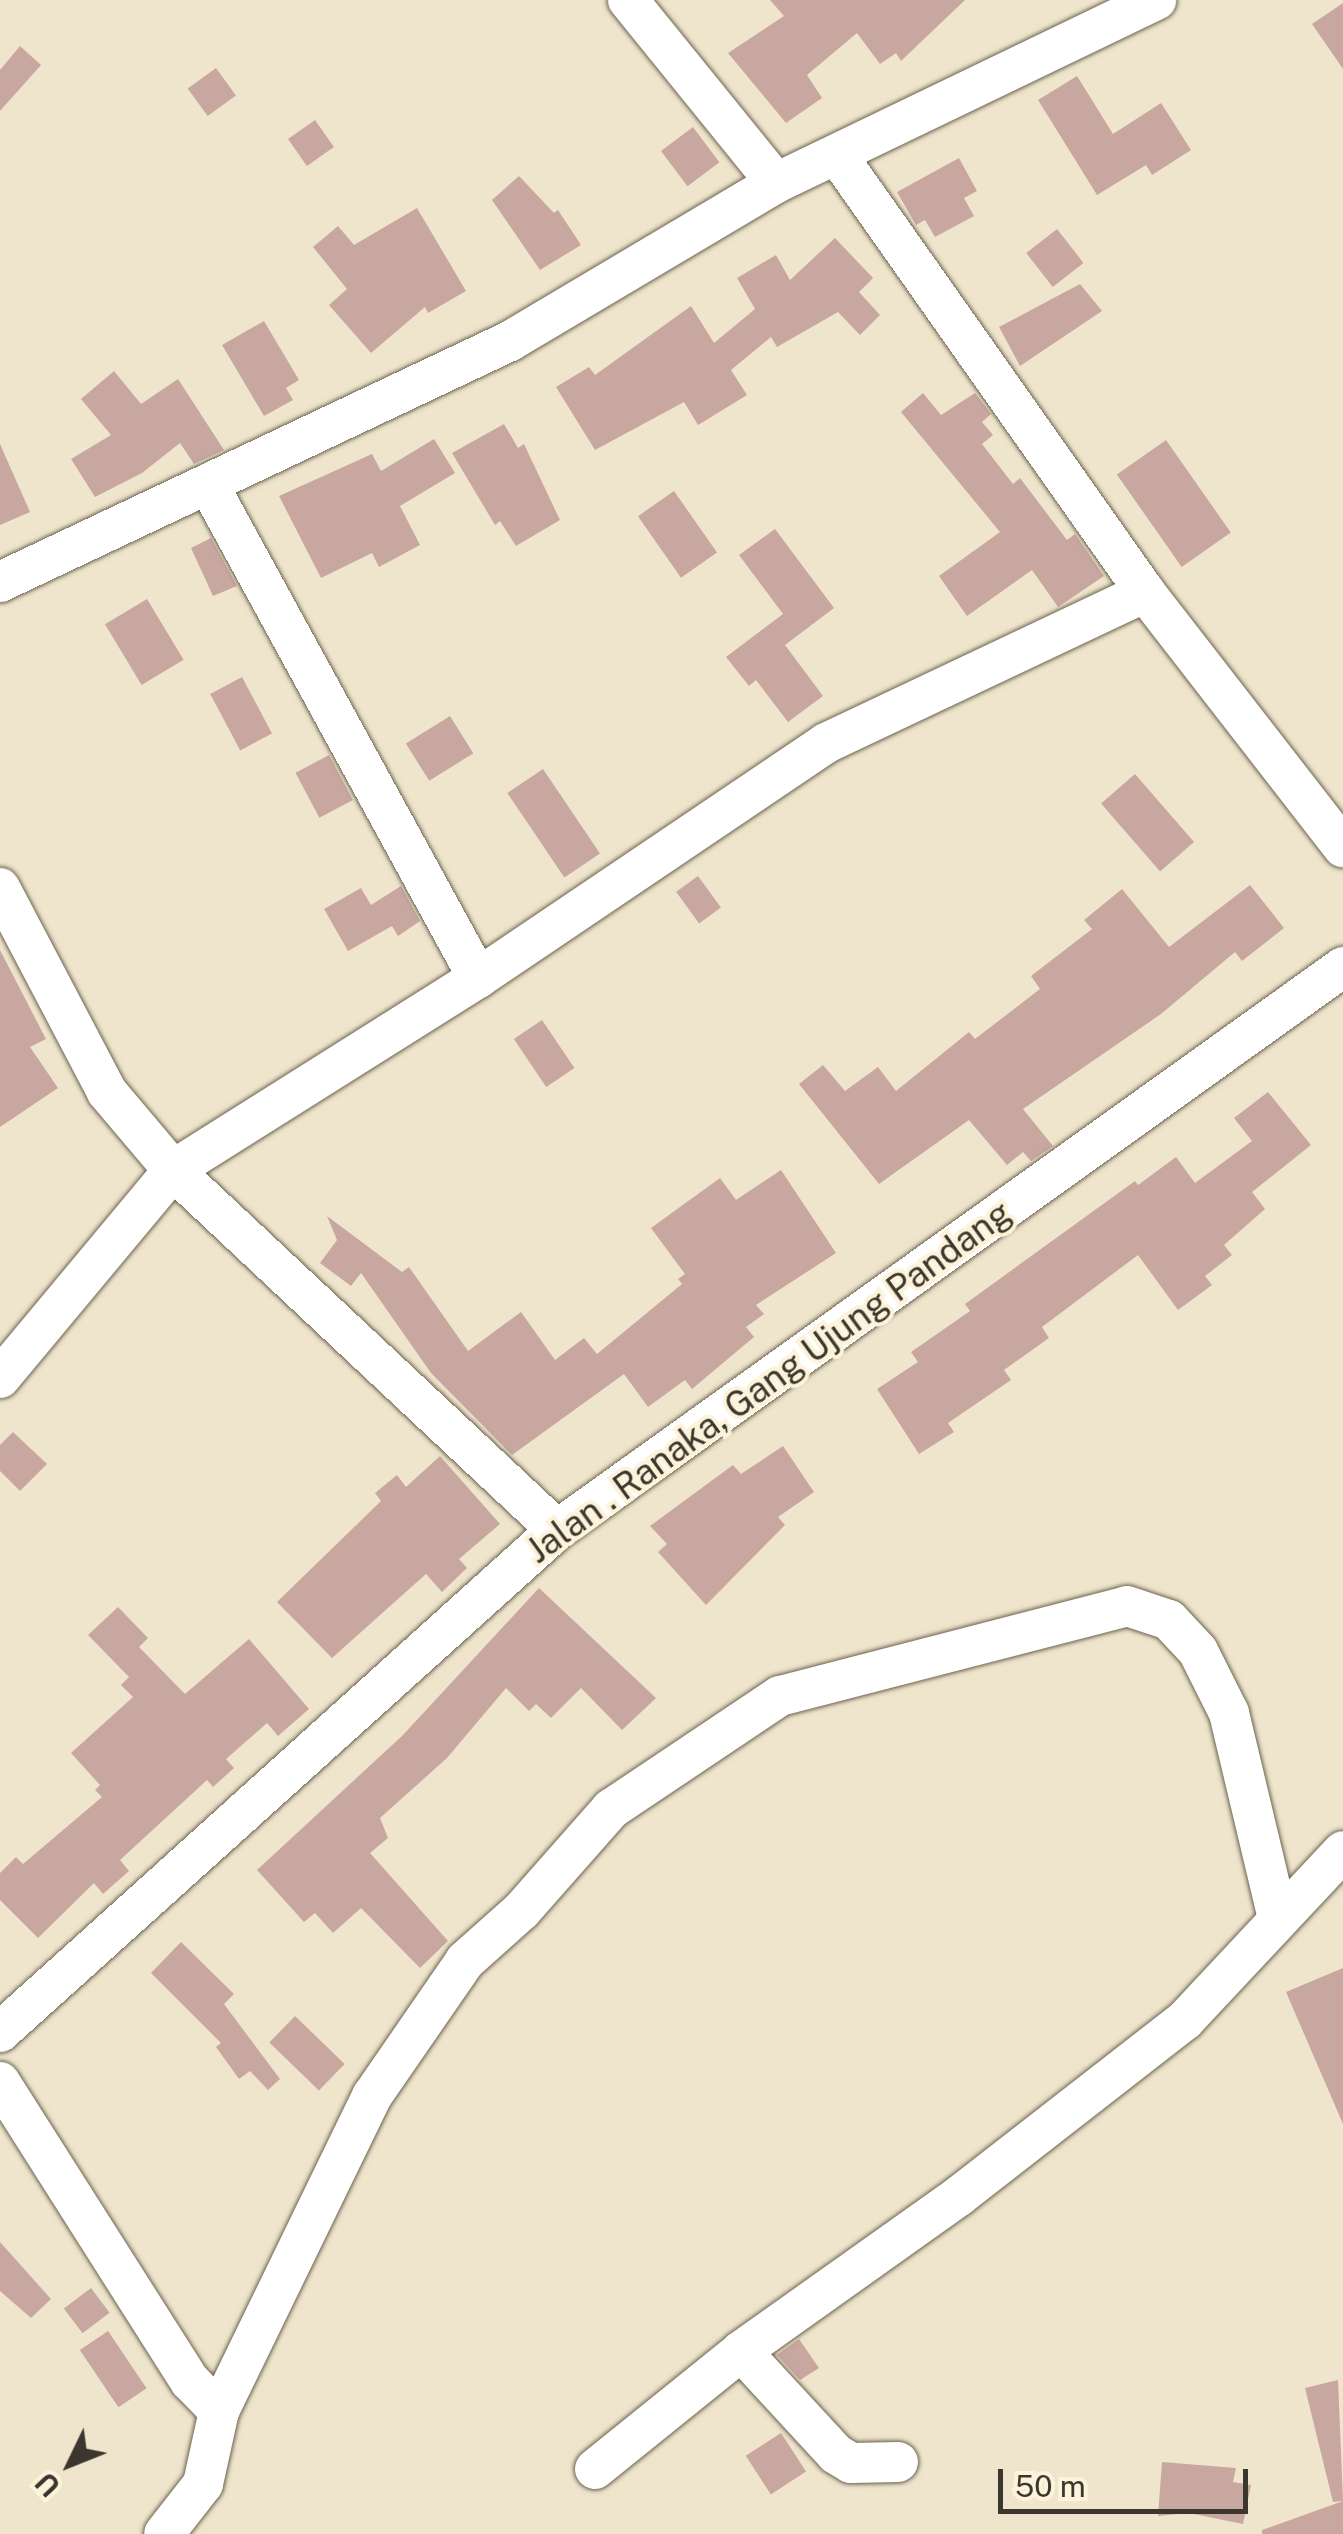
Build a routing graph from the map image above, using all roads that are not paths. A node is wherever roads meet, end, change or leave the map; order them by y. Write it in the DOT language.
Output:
graph roads {
  1 [pos="628,0"];
  2 [pos="1156,0"];
  3 [pos="838,155"];
  4 [pos="776,183"];
  5 [pos="208,484"];
  6 [pos="0,582"];
  7 [pos="1145,592"];
  8 [pos="1343,846"];
  9 [pos="0,888"];
  10 [pos="1343,967"];
  11 [pos="478,978"];
  12 [pos="173,1170"];
  13 [pos="0,1378"];
  14 [pos="557,1530"];
  15 [pos="1343,1851"];
  16 [pos="1278,1918"];
  17 [pos="0,2032"];
  18 [pos="0,2082"];
  19 [pos="742,2350"];
  20 [pos="219,2412"];
  21 [pos="898,2462"];
  22 [pos="595,2470"];
  23 [pos="164,2534"];
  1 -- 4 [label="street"];
  2 -- 3 [label="street"];
  3 -- 4 [label="street"];
  3 -- 7 [label="street"];
  4 -- 5 [label="street"];
  5 -- 6 [label="street"];
  5 -- 11 [label="street"];
  7 -- 8 [label="street"];
  7 -- 11 [label="street"];
  9 -- 12 [label="street"];
  10 -- 14 [label="street, Jalan . Ranaka, Gang Ujung Pandang"];
  11 -- 12 [label="street"];
  12 -- 13 [label="street"];
  12 -- 14 [label="street"];
  14 -- 17 [label="street, Jalan . Ranaka, Gang Ujung Pandang"];
  15 -- 16 [label="street"];
  16 -- 19 [label="street"];
  16 -- 20 [label="street"];
  18 -- 20 [label="street"];
  19 -- 21 [label="street"];
  19 -- 22 [label="street"];
  20 -- 23 [label="street"];
}
